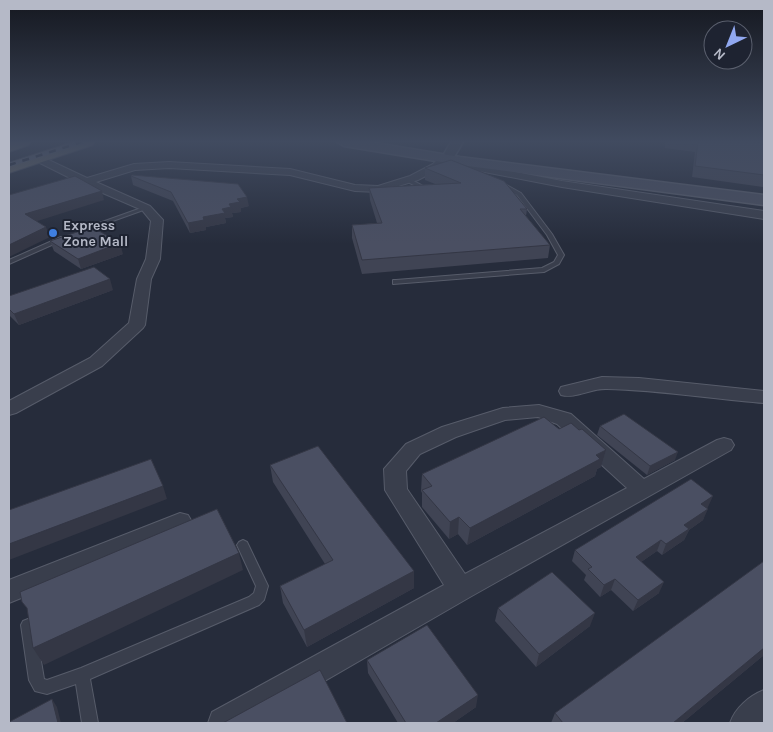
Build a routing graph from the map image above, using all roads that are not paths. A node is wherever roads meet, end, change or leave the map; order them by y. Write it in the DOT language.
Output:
graph roads {
  1 [pos="74,176"];
  2 [pos="107,176"];
  3 [pos="109,176"];
  4 [pos="309,176"];
  5 [pos="415,176"];
  6 [pos="521,176"];
  7 [pos="589,176"];
  8 [pos="612,176"];
  9 [pos="137,179"];
  10 [pos="408,180"];
  11 [pos="492,181"];
  12 [pos="86,182"];
  13 [pos="764,194"];
  14 [pos="436,195"];
  15 [pos="764,200"];
  16 [pos="146,208"];
  17 [pos="764,215"];
  18 [pos="9,262"];
  19 [pos="396,282"];
  20 [pos="568,391"];
  21 [pos="764,396"];
  22 [pos="9,409"];
  23 [pos="724,446"];
  24 [pos="643,490"];
  25 [pos="180,522"];
  26 [pos="243,546"];
  27 [pos="461,589"];
  28 [pos="9,592"];
  29 [pos="28,625"];
  30 [pos="82,675"];
  31 [pos="764,705"];
  32 [pos="90,723"];
  33 [pos="223,723"];
  34 [pos="744,723"];
  1 -- 12 [label="street"];
  2 -- 12 [label="street"];
  3 -- 9 [label="street"];
  4 -- 10 [label="street"];
  5 -- 10 [label="street"];
  6 -- 17 [label="street"];
  7 -- 15 [label="main road"];
  8 -- 13 [label="main road"];
  10 -- 14 [label="lane"];
  11 -- 19 [label="lane"];
  12 -- 16 [label="street"];
  16 -- 18 [label="lane"];
  16 -- 22 [label="street"];
  20 -- 21 [label="street"];
  23 -- 24 [label="street"];
  24 -- 27 [label="street"];
  24 -- 27 [label="street"];
  25 -- 28 [label="street"];
  26 -- 30 [label="lane"];
  27 -- 33 [label="street"];
  29 -- 30 [label="lane"];
  30 -- 32 [label="lane"];
  31 -- 34 [label="street"];
}
